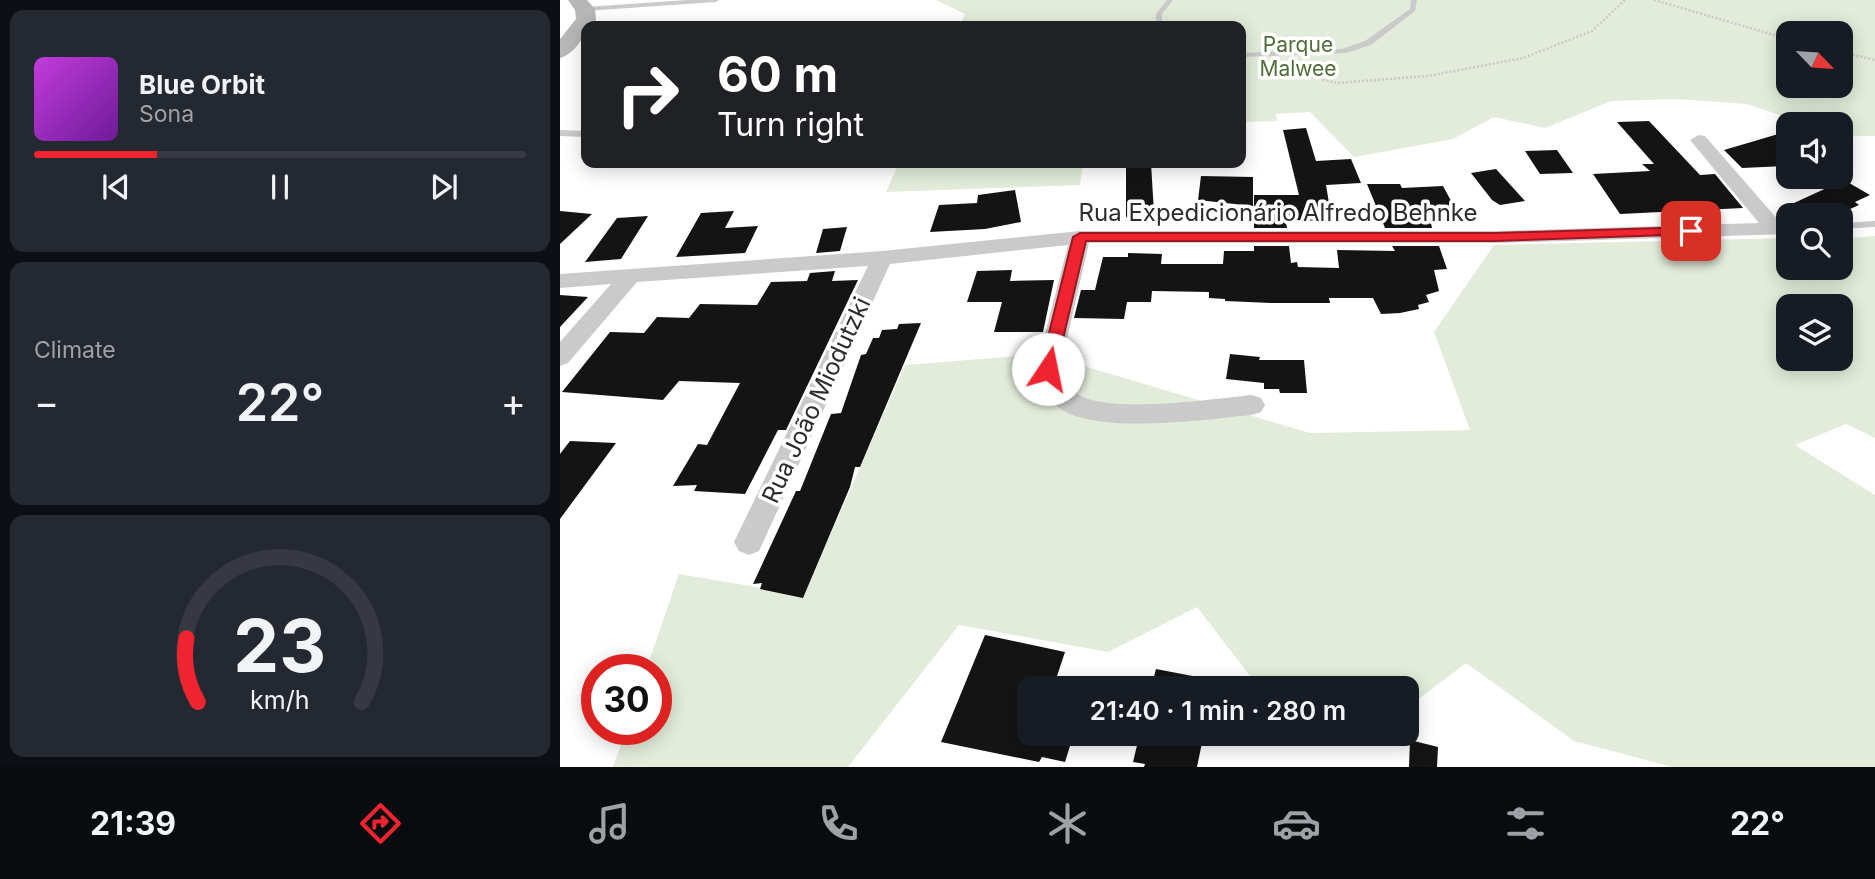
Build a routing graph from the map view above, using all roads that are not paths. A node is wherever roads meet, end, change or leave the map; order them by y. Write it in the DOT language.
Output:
graph roads {
  1 [pos="716,0"];
  2 [pos="1170,0"];
  3 [pos="1414,0"];
  4 [pos="581,4"];
  5 [pos="585,21"];
  6 [pos="1159,21"];
  7 [pos="581,26"];
  8 [pos="560,52"];
  9 [pos="1246,55"];
  10 [pos="560,132"];
  11 [pos="581,134"];
  12 [pos="1699,140"];
  13 [pos="1776,222"];
  14 [pos="1875,224"];
  15 [pos="1853,225"];
  16 [pos="1776,228"];
  17 [pos="1080,237"];
  18 [pos="882,258"];
  19 [pos="630,277"];
  20 [pos="560,281"];
  21 [pos="560,356"];
  22 [pos="1252,405"];
  23 [pos="749,542"];
  1 -- 4 [label="lane"];
  2 -- 6 [label="lane"];
  3 -- 9 [label="lane"];
  4 -- 5 [label="main road"];
  7 -- 8 [label="main road"];
  10 -- 11 [label="lane"];
  12 -- 13 [label="street"];
  14 -- 15 [label="lane"];
  16 -- 17 [label="street, Rua Expedicionário Alfredo Behnke"];
  17 -- 18 [label="street, Rua Expedicionário Alfredo Behnke"];
  17 -- 22 [label="street"];
  18 -- 19 [label="street, Rua Expedicionário Alfredo Behnke"];
  18 -- 23 [label="street, Rua João Miodutzki"];
  19 -- 20 [label="street, Rua Expedicionário Alfredo Behnke"];
  19 -- 21 [label="street"];
}
